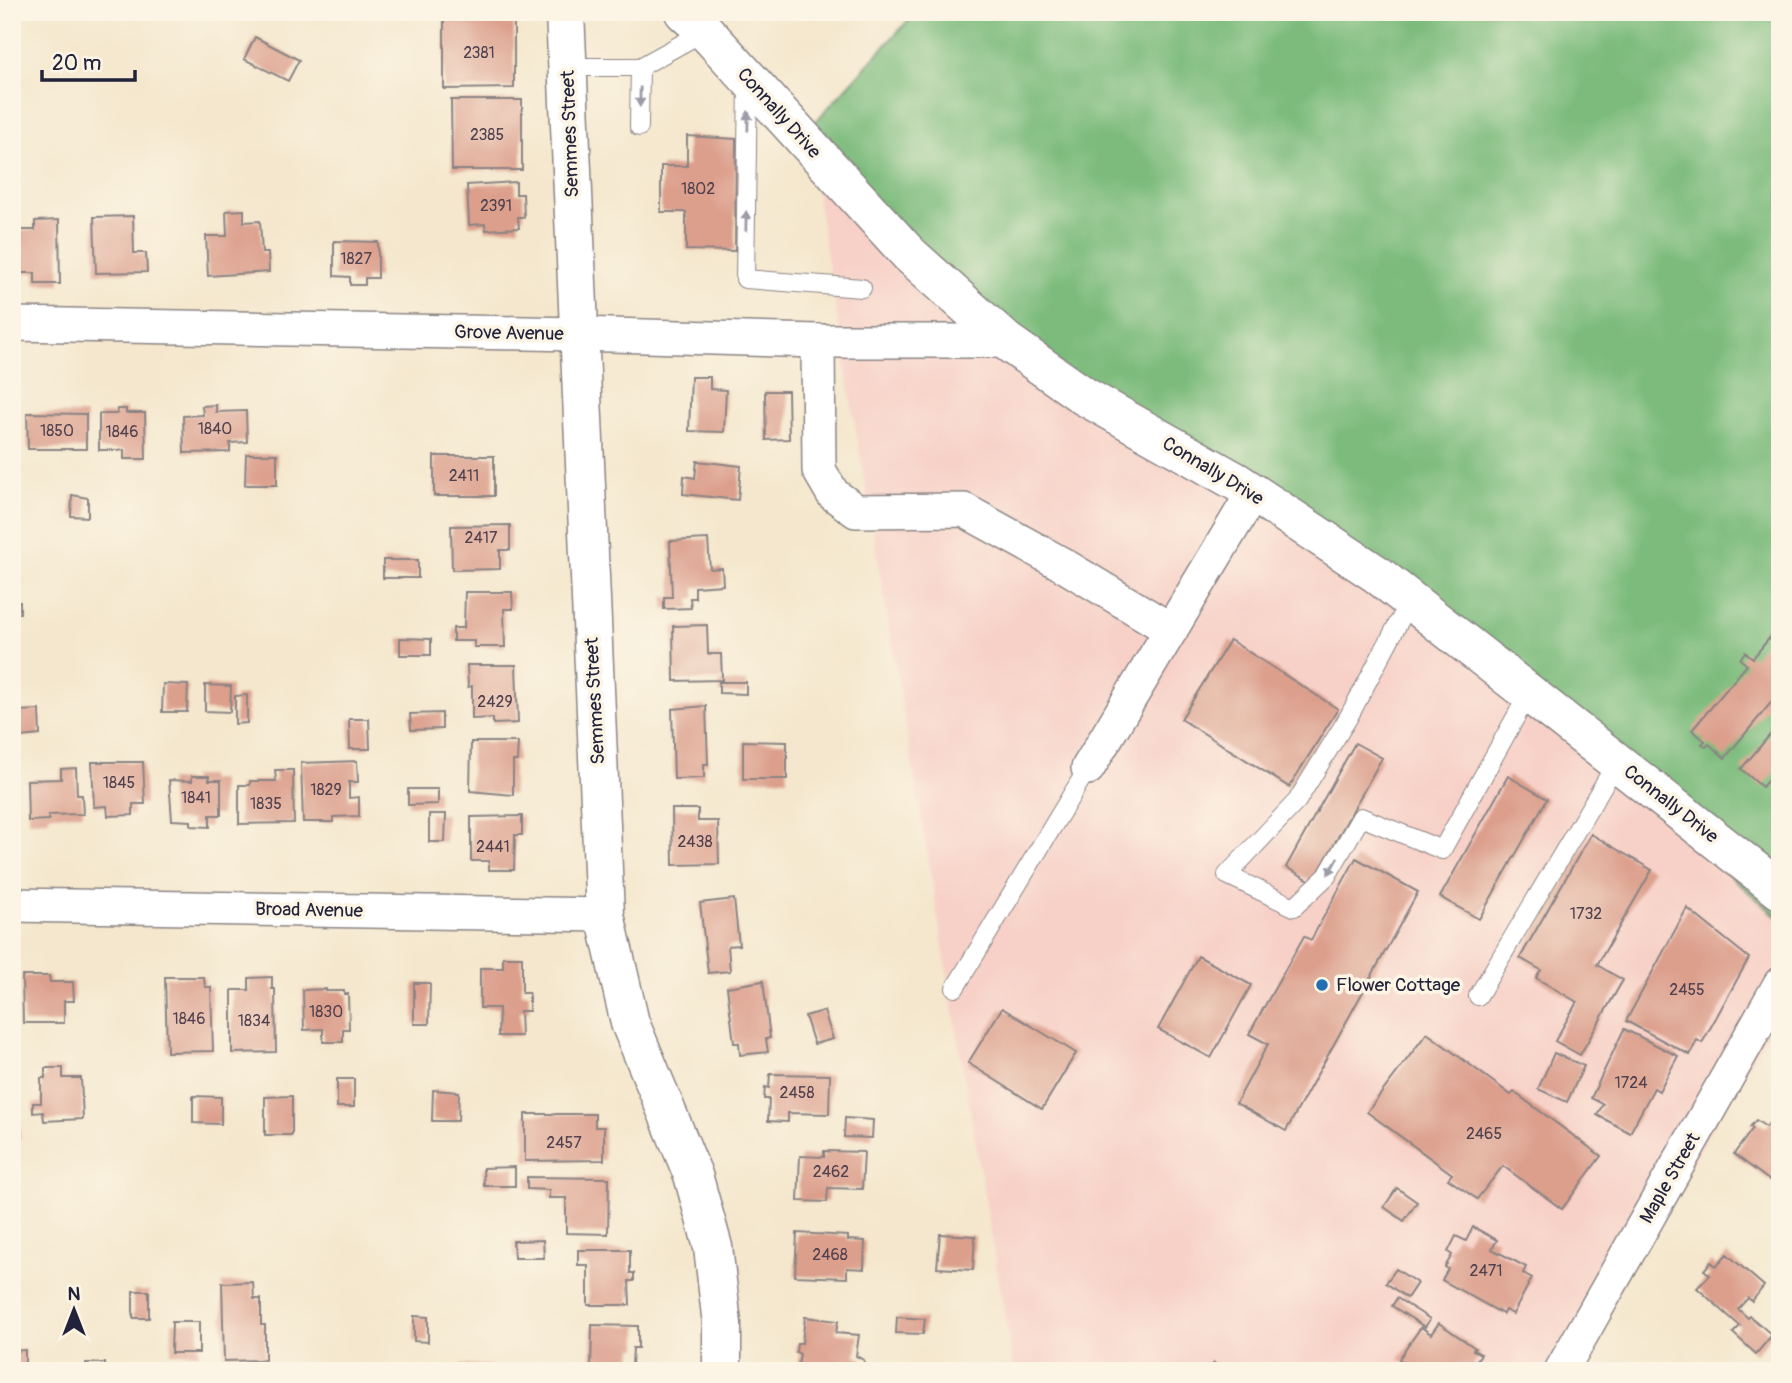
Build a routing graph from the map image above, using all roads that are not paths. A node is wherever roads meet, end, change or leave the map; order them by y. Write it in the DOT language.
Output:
graph roads {
  1 [pos="565,12"];
  2 [pos="695,22"];
  3 [pos="567,67"];
  4 [pos="640,67"];
  5 [pos="748,79"];
  6 [pos="639,127"];
  7 [pos="863,288"];
  8 [pos="12,324"];
  9 [pos="578,334"];
  10 [pos="818,341"];
  11 [pos="1006,341"];
  12 [pos="1253,493"];
  13 [pos="1410,601"];
  14 [pos="1171,630"];
  15 [pos="1529,694"];
  16 [pos="1617,762"];
  17 [pos="1088,768"];
  18 [pos="1780,890"];
  19 [pos="12,905"];
  20 [pos="606,915"];
  21 [pos="1780,984"];
  22 [pos="955,988"];
  23 [pos="1478,996"];
  24 [pos="722,1371"];
  25 [pos="1561,1371"];
  1 -- 3 [label="street, Semmes Street"];
  2 -- 4 [label="lane"];
  2 -- 5 [label="street, Connally Drive"];
  3 -- 4 [label="lane"];
  3 -- 9 [label="street, Semmes Street"];
  4 -- 6 [label="lane, one-way"];
  7 -- 5 [label="lane, one-way"];
  5 -- 11 [label="street, Connally Drive"];
  8 -- 9 [label="street, Grove Avenue"];
  9 -- 10 [label="street, Grove Avenue"];
  9 -- 20 [label="street, Semmes Street"];
  10 -- 11 [label="street, Grove Avenue"];
  10 -- 14 [label="street"];
  11 -- 12 [label="street, Connally Drive"];
  12 -- 13 [label="street, Connally Drive"];
  12 -- 14 [label="street"];
  13 -- 15 [label="street, Connally Drive"];
  15 -- 13 [label="lane, one-way"];
  14 -- 17 [label="street"];
  15 -- 16 [label="street, Connally Drive"];
  16 -- 18 [label="street, Connally Drive"];
  16 -- 23 [label="lane"];
  17 -- 22 [label="lane"];
  19 -- 20 [label="street, Broad Avenue"];
  20 -- 24 [label="street, Semmes Street"];
  21 -- 25 [label="street, Maple Street"];
}
